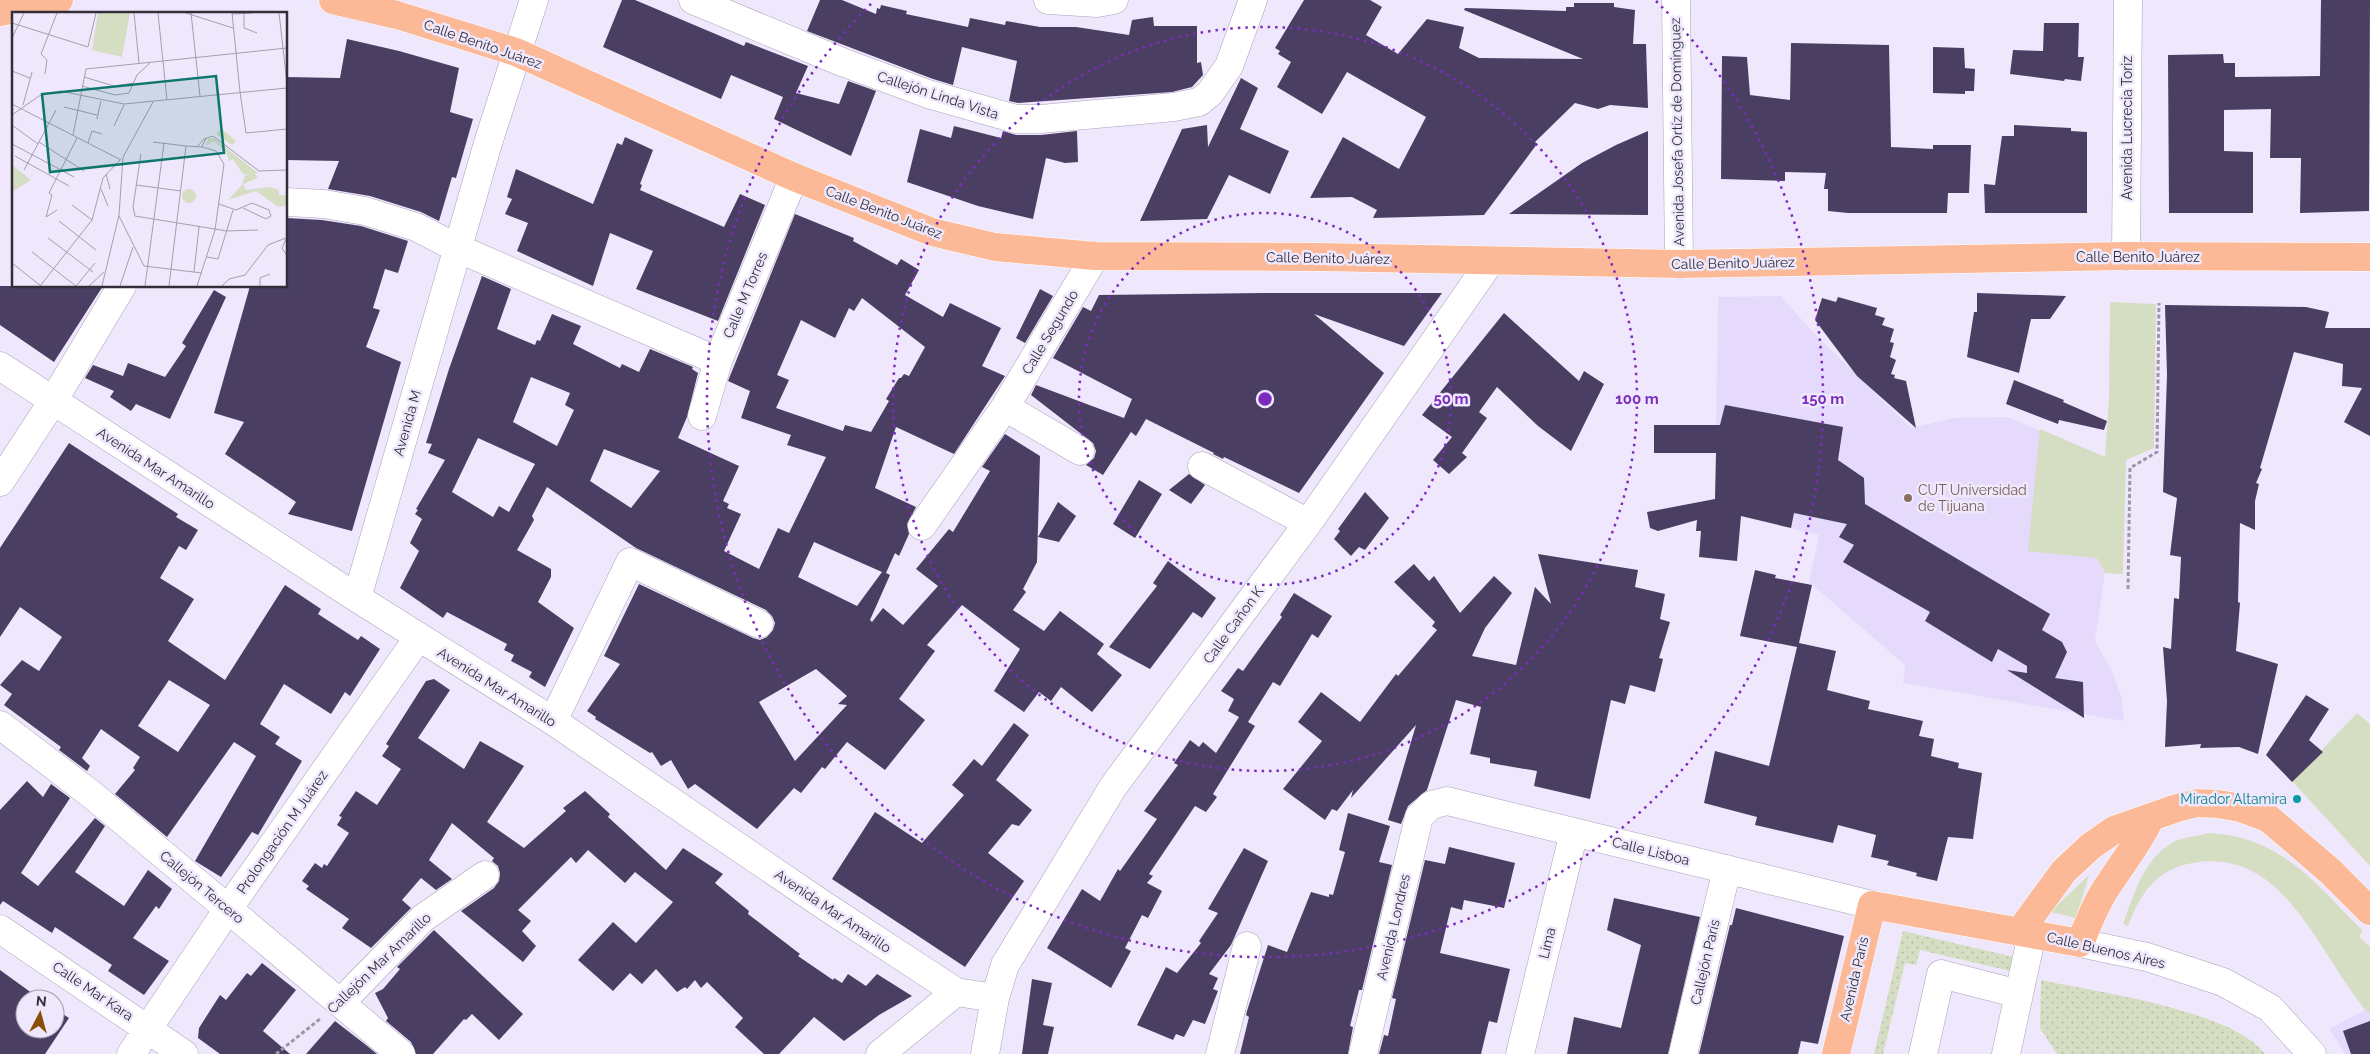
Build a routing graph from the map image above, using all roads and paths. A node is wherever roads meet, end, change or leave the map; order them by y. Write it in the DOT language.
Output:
graph roads {
  1 [pos="59,0"];
  2 [pos="333,0"];
  3 [pos="534,0"];
  4 [pos="693,0"];
  5 [pos="1048,0"];
  6 [pos="1114,0"];
  7 [pos="1253,0"];
  8 [pos="1676,0"];
  9 [pos="2128,0"];
  10 [pos="359,3"];
  11 [pos="0,12"];
  12 [pos="516,52"];
  13 [pos="794,177"];
  14 [pos="288,202"];
  15 [pos="459,249"];
  16 [pos="1095,256"];
  17 [pos="2126,256"];
  18 [pos="2370,257"];
  19 [pos="1490,262"];
  20 [pos="1679,264"];
  21 [pos="121,288"];
  22 [pos="2159,303"];
  23 [pos="718,360"];
  24 [pos="0,366"];
  25 [pos="54,401"];
  26 [pos="1005,407"];
  27 [pos="702,416"];
  28 [pos="1080,451"];
  29 [pos="1202,466"];
  30 [pos="0,482"];
  31 [pos="1308,522"];
  32 [pos="922,526"];
  33 [pos="2128,589"];
  34 [pos="357,598"];
  35 [pos="759,624"];
  36 [pos="418,638"];
  37 [pos="553,722"];
  38 [pos="0,725"];
  39 [pos="1431,805"];
  40 [pos="2150,819"];
  41 [pos="1574,832"];
  42 [pos="1728,869"];
  43 [pos="485,875"];
  44 [pos="1872,905"];
  45 [pos="228,909"];
  46 [pos="2370,911"];
  47 [pos="0,930"];
  48 [pos="2026,932"];
  49 [pos="2080,943"];
  50 [pos="1247,946"];
  51 [pos="956,992"];
  52 [pos="2019,994"];
  53 [pos="995,998"];
  54 [pos="341,1002"];
  55 [pos="148,1028"];
  56 [pos="131,1054"];
  57 [pos="184,1054"];
  58 [pos="276,1054"];
  59 [pos="402,1054"];
  60 [pos="880,1054"];
  61 [pos="985,1054"];
  62 [pos="1220,1054"];
  63 [pos="1363,1054"];
  64 [pos="1520,1054"];
  65 [pos="1684,1054"];
  66 [pos="1836,1054"];
  67 [pos="1923,1054"];
  68 [pos="2006,1054"];
  69 [pos="2312,1054"];
  1 -- 11 [label="main road"];
  2 -- 10 [label="main road, Calle Benito Juárez"];
  3 -- 12 [label="street, Avenida M"];
  4 -- 7 [label="street, Callejón Linda Vista"];
  5 -- 6 [label="street"];
  8 -- 20 [label="street, Avenida Josefa Ortíz de Domínguez"];
  9 -- 17 [label="street, Avenida Lucrecia Toriz"];
  10 -- 12 [label="main road, Calle Benito Juárez"];
  12 -- 13 [label="main road, Calle Benito Juárez"];
  12 -- 15 [label="street, Avenida M"];
  13 -- 16 [label="main road, Calle Benito Juárez"];
  13 -- 23 [label="street, Calle M Torres"];
  14 -- 15 [label="street"];
  15 -- 23 [label="street"];
  15 -- 34 [label="street, Avenida M"];
  16 -- 19 [label="main road, Calle Benito Juárez"];
  16 -- 26 [label="street, Calle Segundo"];
  17 -- 18 [label="main road, Calle Benito Juárez"];
  17 -- 20 [label="main road, Calle Benito Juárez"];
  19 -- 20 [label="main road, Calle Benito Juárez"];
  19 -- 31 [label="street, Calle Cañon K"];
  21 -- 25 [label="street"];
  22 -- 33 [label="path"];
  23 -- 27 [label="street, Calle M Torres"];
  24 -- 25 [label="street, Avenida Mar Amarillo"];
  25 -- 30 [label="street"];
  25 -- 34 [label="street, Avenida Mar Amarillo"];
  26 -- 28 [label="street"];
  26 -- 32 [label="street, Calle Segundo"];
  29 -- 31 [label="street"];
  31 -- 53 [label="street, Calle Cañon K"];
  34 -- 36 [label="street, Avenida Mar Amarillo"];
  35 -- 37 [label="street"];
  36 -- 37 [label="street, Avenida Mar Amarillo"];
  36 -- 45 [label="street, Prolongación M Juárez"];
  37 -- 51 [label="street, Avenida Mar Amarillo"];
  38 -- 45 [label="street, Callejón Tercero"];
  39 -- 41 [label="street, Calle Lisboa"];
  39 -- 63 [label="street, Avenida Londres"];
  40 -- 46 [label="main road"];
  40 -- 48 [label="main road"];
  40 -- 49 [label="main road"];
  41 -- 42 [label="street, Calle Lisboa"];
  41 -- 64 [label="street, Lima"];
  42 -- 44 [label="street, Calle Lisboa"];
  42 -- 65 [label="street, Callejón París"];
  43 -- 54 [label="street, Callejón Mar Amarillo"];
  44 -- 48 [label="main road, Calle Buenos Aires"];
  44 -- 66 [label="main road, Avenida París"];
  45 -- 54 [label="street, Callejón Tercero"];
  45 -- 55 [label="street, Prolongación M Juárez"];
  47 -- 55 [label="street, Calle Mar Kara"];
  48 -- 49 [label="main road, Calle Buenos Aires"];
  48 -- 52 [label="street"];
  49 -- 69 [label="street, Calle Buenos Aires"];
  50 -- 62 [label="street"];
  51 -- 53 [label="street, Avenida Mar Amarillo"];
  51 -- 60 [label="street"];
  52 -- 67 [label="street"];
  52 -- 68 [label="street"];
  53 -- 61 [label="street, Calle Cañon K"];
  54 -- 58 [label="path, Callejón Mar Amarillo"];
  54 -- 59 [label="street, Callejón Tercero"];
  55 -- 56 [label="street, Prolongación M Juárez"];
  55 -- 57 [label="street, Calle Mar Kara"];
}
